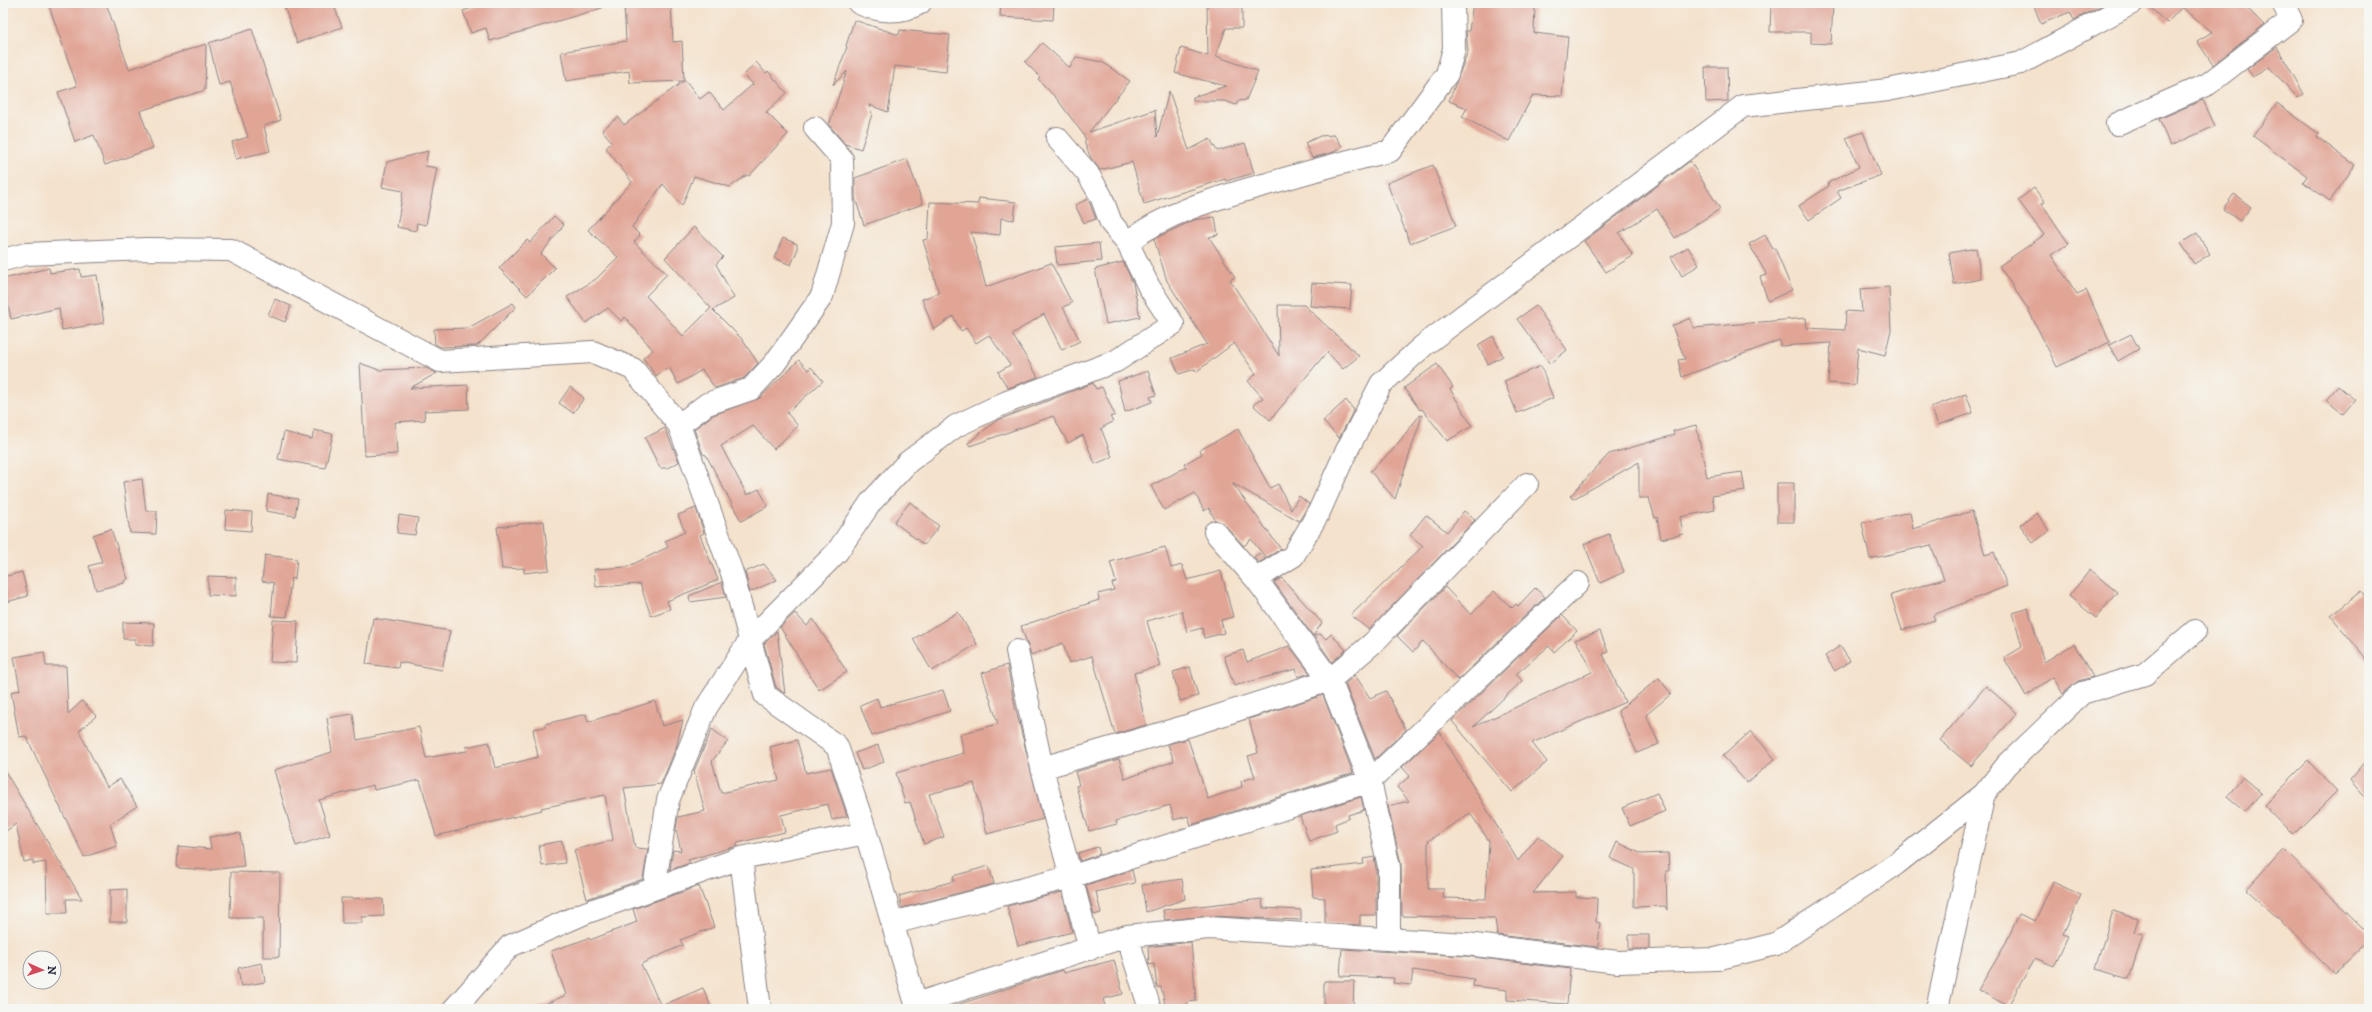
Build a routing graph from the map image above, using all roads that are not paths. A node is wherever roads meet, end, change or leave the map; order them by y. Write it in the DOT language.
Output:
graph roads {
  1 [pos="859,3"];
  2 [pos="920,3"];
  3 [pos="1453,3"];
  4 [pos="2132,3"];
  5 [pos="2283,3"];
  6 [pos="2117,124"];
  7 [pos="815,128"];
  8 [pos="1057,138"];
  9 [pos="1127,242"];
  10 [pos="3,260"];
  11 [pos="679,425"];
  12 [pos="1527,484"];
  13 [pos="1215,532"];
  14 [pos="1256,579"];
  15 [pos="1578,583"];
  16 [pos="2195,631"];
  17 [pos="750,640"];
  18 [pos="1017,651"];
  19 [pos="1330,680"];
  20 [pos="1042,768"];
  21 [pos="1370,781"];
  22 [pos="1984,794"];
  23 [pos="866,833"];
  24 [pos="741,858"];
  25 [pos="1070,877"];
  26 [pos="654,888"];
  27 [pos="893,923"];
  28 [pos="1127,936"];
  29 [pos="1389,938"];
  30 [pos="1090,950"];
  31 [pos="454,1009"];
  32 [pos="760,1009"];
  33 [pos="1150,1009"];
  34 [pos="1937,1009"];
  1 -- 2 [label="street"];
  3 -- 9 [label="street"];
  4 -- 14 [label="street"];
  5 -- 6 [label="street"];
  7 -- 11 [label="street"];
  8 -- 9 [label="street"];
  9 -- 17 [label="street"];
  10 -- 11 [label="street"];
  11 -- 17 [label="street"];
  12 -- 19 [label="street"];
  13 -- 14 [label="street"];
  14 -- 19 [label="street"];
  15 -- 21 [label="street"];
  16 -- 22 [label="street"];
  17 -- 23 [label="street"];
  17 -- 26 [label="street"];
  18 -- 20 [label="street"];
  19 -- 20 [label="street"];
  19 -- 21 [label="street"];
  20 -- 25 [label="street"];
  21 -- 25 [label="street"];
  21 -- 29 [label="street"];
  22 -- 29 [label="street"];
  22 -- 34 [label="street"];
  23 -- 24 [label="street"];
  23 -- 27 [label="street"];
  24 -- 26 [label="street"];
  24 -- 32 [label="street"];
  25 -- 27 [label="street"];
  25 -- 30 [label="street"];
  26 -- 31 [label="street"];
  27 -- 30 [label="street"];
  28 -- 29 [label="street"];
  28 -- 30 [label="street"];
  28 -- 33 [label="street"];
}
